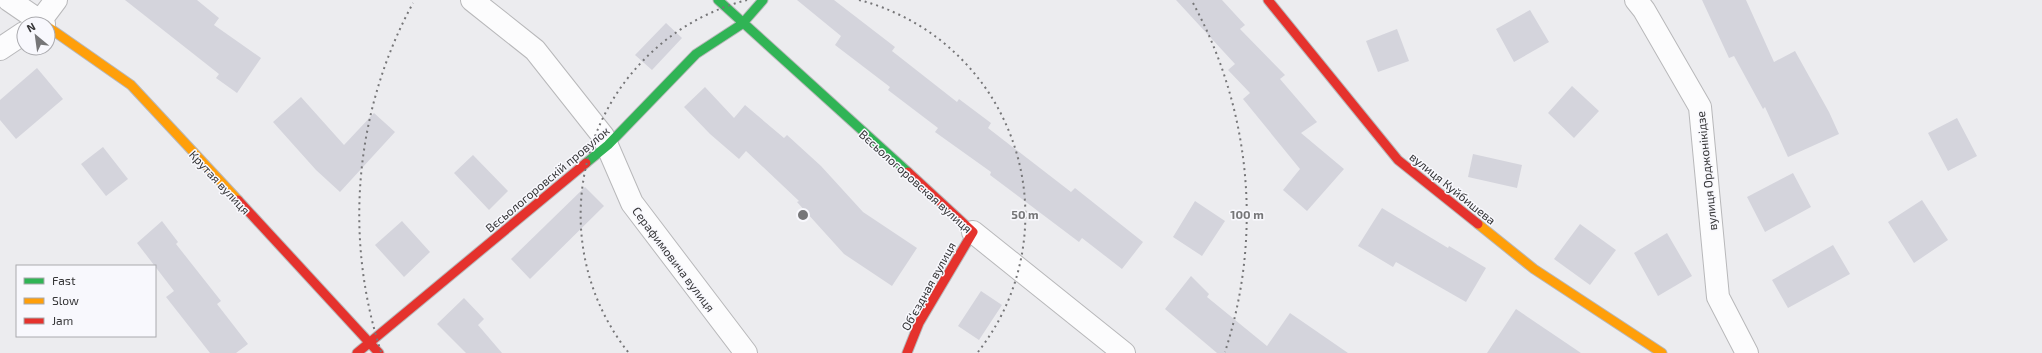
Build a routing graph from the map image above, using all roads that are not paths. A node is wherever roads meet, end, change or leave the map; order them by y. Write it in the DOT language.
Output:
graph roads {
  1 [pos="9,0"];
  2 [pos="56,0"];
  3 [pos="472,0"];
  4 [pos="718,0"];
  5 [pos="763,0"];
  6 [pos="1268,0"];
  7 [pos="1636,0"];
  8 [pos="27,16"];
  9 [pos="46,16"];
  10 [pos="742,24"];
  11 [pos="56,37"];
  12 [pos="16,40"];
  13 [pos="0,49"];
  14 [pos="608,145"];
  15 [pos="973,232"];
  16 [pos="368,342"];
  17 [pos="357,353"];
  18 [pos="379,353"];
  19 [pos="746,353"];
  20 [pos="907,353"];
  21 [pos="1124,353"];
  22 [pos="1662,353"];
  23 [pos="1747,353"];
  1 -- 8 [label="street, Крутая вулиця"];
  2 -- 9 [label="street"];
  3 -- 14 [label="street, Серафимовича вулиця"];
  4 -- 10 [label="street, Вєсьологоровская вулиця"];
  5 -- 10 [label="street, Вєсьологоровскій провулок"];
  6 -- 22 [label="street, вулиця Куйбишева"];
  7 -- 23 [label="street, вулиця Орджонікідзе"];
  10 -- 14 [label="street, Вєсьологоровскій провулок"];
  10 -- 15 [label="street, Вєсьологоровская вулиця"];
  11 -- 16 [label="street, Крутая вулиця"];
  12 -- 13 [label="street"];
  14 -- 16 [label="street, Вєсьологоровскій провулок"];
  14 -- 19 [label="street, Серафимовича вулиця"];
  15 -- 20 [label="street, Об'єздная вулиця"];
  15 -- 21 [label="street, Вєсьологоровская вулиця"];
  16 -- 17 [label="street, Вєсьологоровскій провулок"];
  16 -- 18 [label="street, Крутая вулиця"];
}
